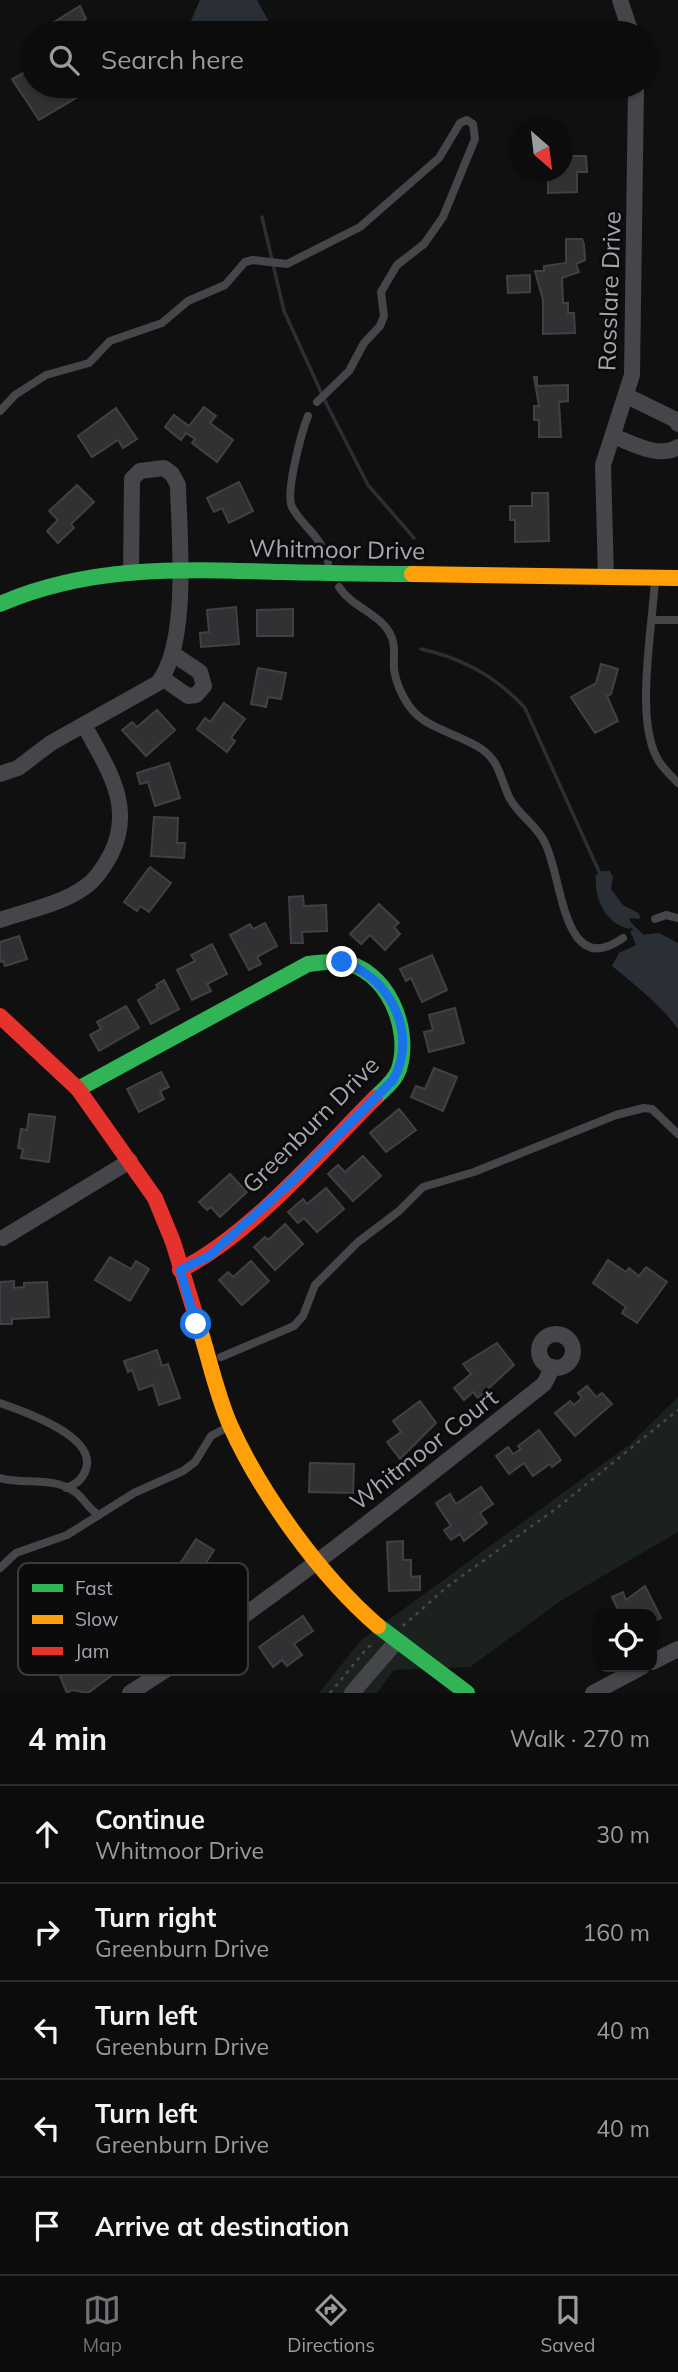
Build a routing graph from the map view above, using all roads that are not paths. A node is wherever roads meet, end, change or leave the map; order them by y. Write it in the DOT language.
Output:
graph roads {
  1 [pos="620,0"];
  2 [pos="627,21"];
  3 [pos="636,98"];
  4 [pos="627,396"];
  5 [pos="317,402"];
  6 [pos="0,411"];
  7 [pos="309,416"];
  8 [pos="678,424"];
  9 [pos="612,436"];
  10 [pos="678,447"];
  11 [pos="328,562"];
  12 [pos="179,571"];
  13 [pos="131,573"];
  14 [pos="606,577"];
  15 [pos="655,578"];
  16 [pos="678,578"];
  17 [pos="339,587"];
  18 [pos="0,604"];
  19 [pos="653,620"];
  20 [pos="678,620"];
  21 [pos="173,654"];
  22 [pos="162,677"];
  23 [pos="84,724"];
  24 [pos="0,774"];
  25 [pos="676,778"];
  26 [pos="678,918"];
  27 [pos="655,919"];
  28 [pos="0,920"];
  29 [pos="623,937"];
  30 [pos="0,1016"];
  31 [pos="78,1089"];
  32 [pos="678,1134"];
  33 [pos="130,1161"];
  34 [pos="3,1238"];
  35 [pos="180,1270"];
  36 [pos="221,1357"];
  37 [pos="553,1367"];
  38 [pos="0,1403"];
  39 [pos="224,1429"];
  40 [pos="0,1478"];
  41 [pos="66,1488"];
  42 [pos="99,1515"];
  43 [pos="316,1561"];
  44 [pos="0,1568"];
  45 [pos="248,1614"];
  46 [pos="393,1639"];
  47 [pos="678,1650"];
  48 [pos="657,1660"];
  49 [pos="633,1672"];
  50 [pos="158,1675"];
  51 [pos="130,1693"];
  52 [pos="352,1693"];
  53 [pos="467,1693"];
  54 [pos="593,1693"];
  1 -- 2 [label="street"];
  3 -- 4 [label="street, Rosslare Drive"];
  4 -- 8 [label="street"];
  4 -- 9 [label="street, Rosslare Drive"];
  5 -- 6 [label="lane"];
  7 -- 11 [label="lane"];
  9 -- 10 [label="street"];
  9 -- 14 [label="street, Rosslare Drive"];
  12 -- 13 [label="street, Whitmoor Drive"];
  12 -- 13 [label="street"];
  12 -- 14 [label="street, Whitmoor Drive"];
  12 -- 21 [label="street"];
  13 -- 18 [label="street, Whitmoor Drive"];
  14 -- 15 [label="street, Whitmoor Drive"];
  15 -- 16 [label="street, Whitmoor Drive"];
  15 -- 19 [label="lane"];
  17 -- 29 [label="lane"];
  19 -- 20 [label="lane"];
  19 -- 25 [label="lane"];
  21 -- 22 [label="street"];
  21 -- 22 [label="street"];
  22 -- 23 [label="street"];
  23 -- 24 [label="street"];
  23 -- 28 [label="street"];
  26 -- 27 [label="lane"];
  30 -- 31 [label="street"];
  31 -- 33 [label="street"];
  31 -- 35 [label="street, Greenburn Drive"];
  32 -- 36 [label="lane"];
  33 -- 34 [label="street"];
  33 -- 35 [label="street"];
  35 -- 43 [label="street"];
  37 -- 43 [label="street, Whitmoor Court"];
  38 -- 41 [label="lane"];
  39 -- 42 [label="lane"];
  40 -- 41 [label="lane"];
  41 -- 42 [label="lane"];
  42 -- 44 [label="lane"];
  43 -- 45 [label="street, Whitmoor Court"];
  43 -- 46 [label="street"];
  46 -- 52 [label="street"];
  46 -- 53 [label="street"];
  47 -- 48 [label="street"];
  49 -- 54 [label="street"];
  50 -- 51 [label="street, Whitmoor Court"];
}
